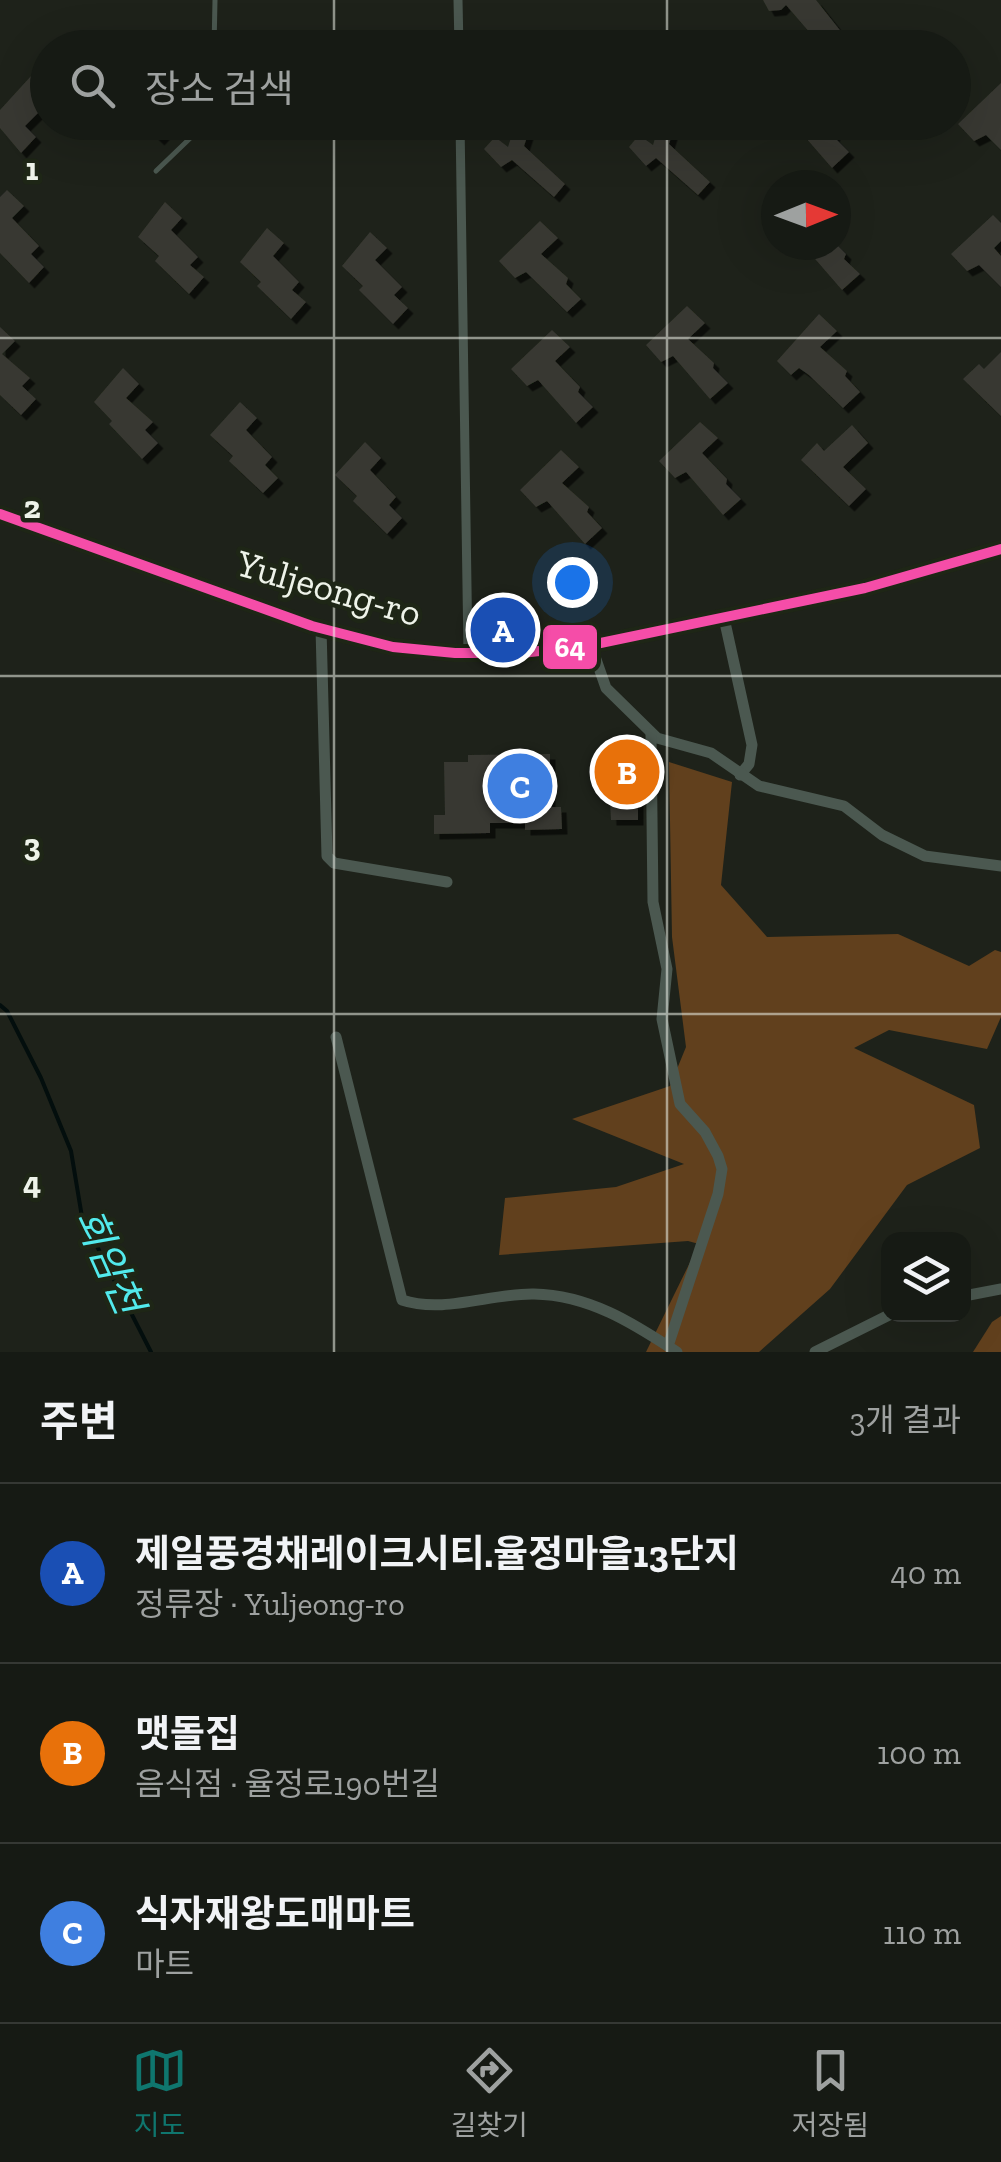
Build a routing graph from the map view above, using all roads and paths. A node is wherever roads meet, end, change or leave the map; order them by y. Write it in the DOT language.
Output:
graph roads {
  1 [pos="215,0"];
  2 [pos="458,0"];
  3 [pos="214,30"];
  4 [pos="459,30"];
  5 [pos="188,140"];
  6 [pos="460,140"];
  7 [pos="156,171"];
  8 [pos="0,514"];
  9 [pos="1001,549"];
  10 [pos="724,618"];
  11 [pos="321,628"];
  12 [pos="591,645"];
  13 [pos="468,653"];
  14 [pos="651,734"];
  15 [pos="740,775"];
  16 [pos="1001,866"];
  17 [pos="446,882"];
  18 [pos="336,1037"];
  19 [pos="1001,1289"];
  20 [pos="971,1295"];
  21 [pos="881,1319"];
  22 [pos="672,1349"];
  23 [pos="815,1352"];
  1 -- 3 [label="lane"];
  2 -- 4 [label="street"];
  5 -- 7 [label="lane"];
  6 -- 13 [label="street"];
  8 -- 11 [label="main road, Yuljeong-ro"];
  9 -- 10 [label="main road, Yuljeong-ro"];
  10 -- 12 [label="main road, Yuljeong-ro"];
  10 -- 15 [label="street"];
  11 -- 13 [label="main road, Yuljeong-ro"];
  11 -- 17 [label="street"];
  12 -- 13 [label="main road, Yuljeong-ro"];
  12 -- 14 [label="street"];
  14 -- 15 [label="street"];
  14 -- 22 [label="street"];
  15 -- 16 [label="street"];
  18 -- 22 [label="street"];
  19 -- 20 [label="street"];
  21 -- 23 [label="street"];
}
